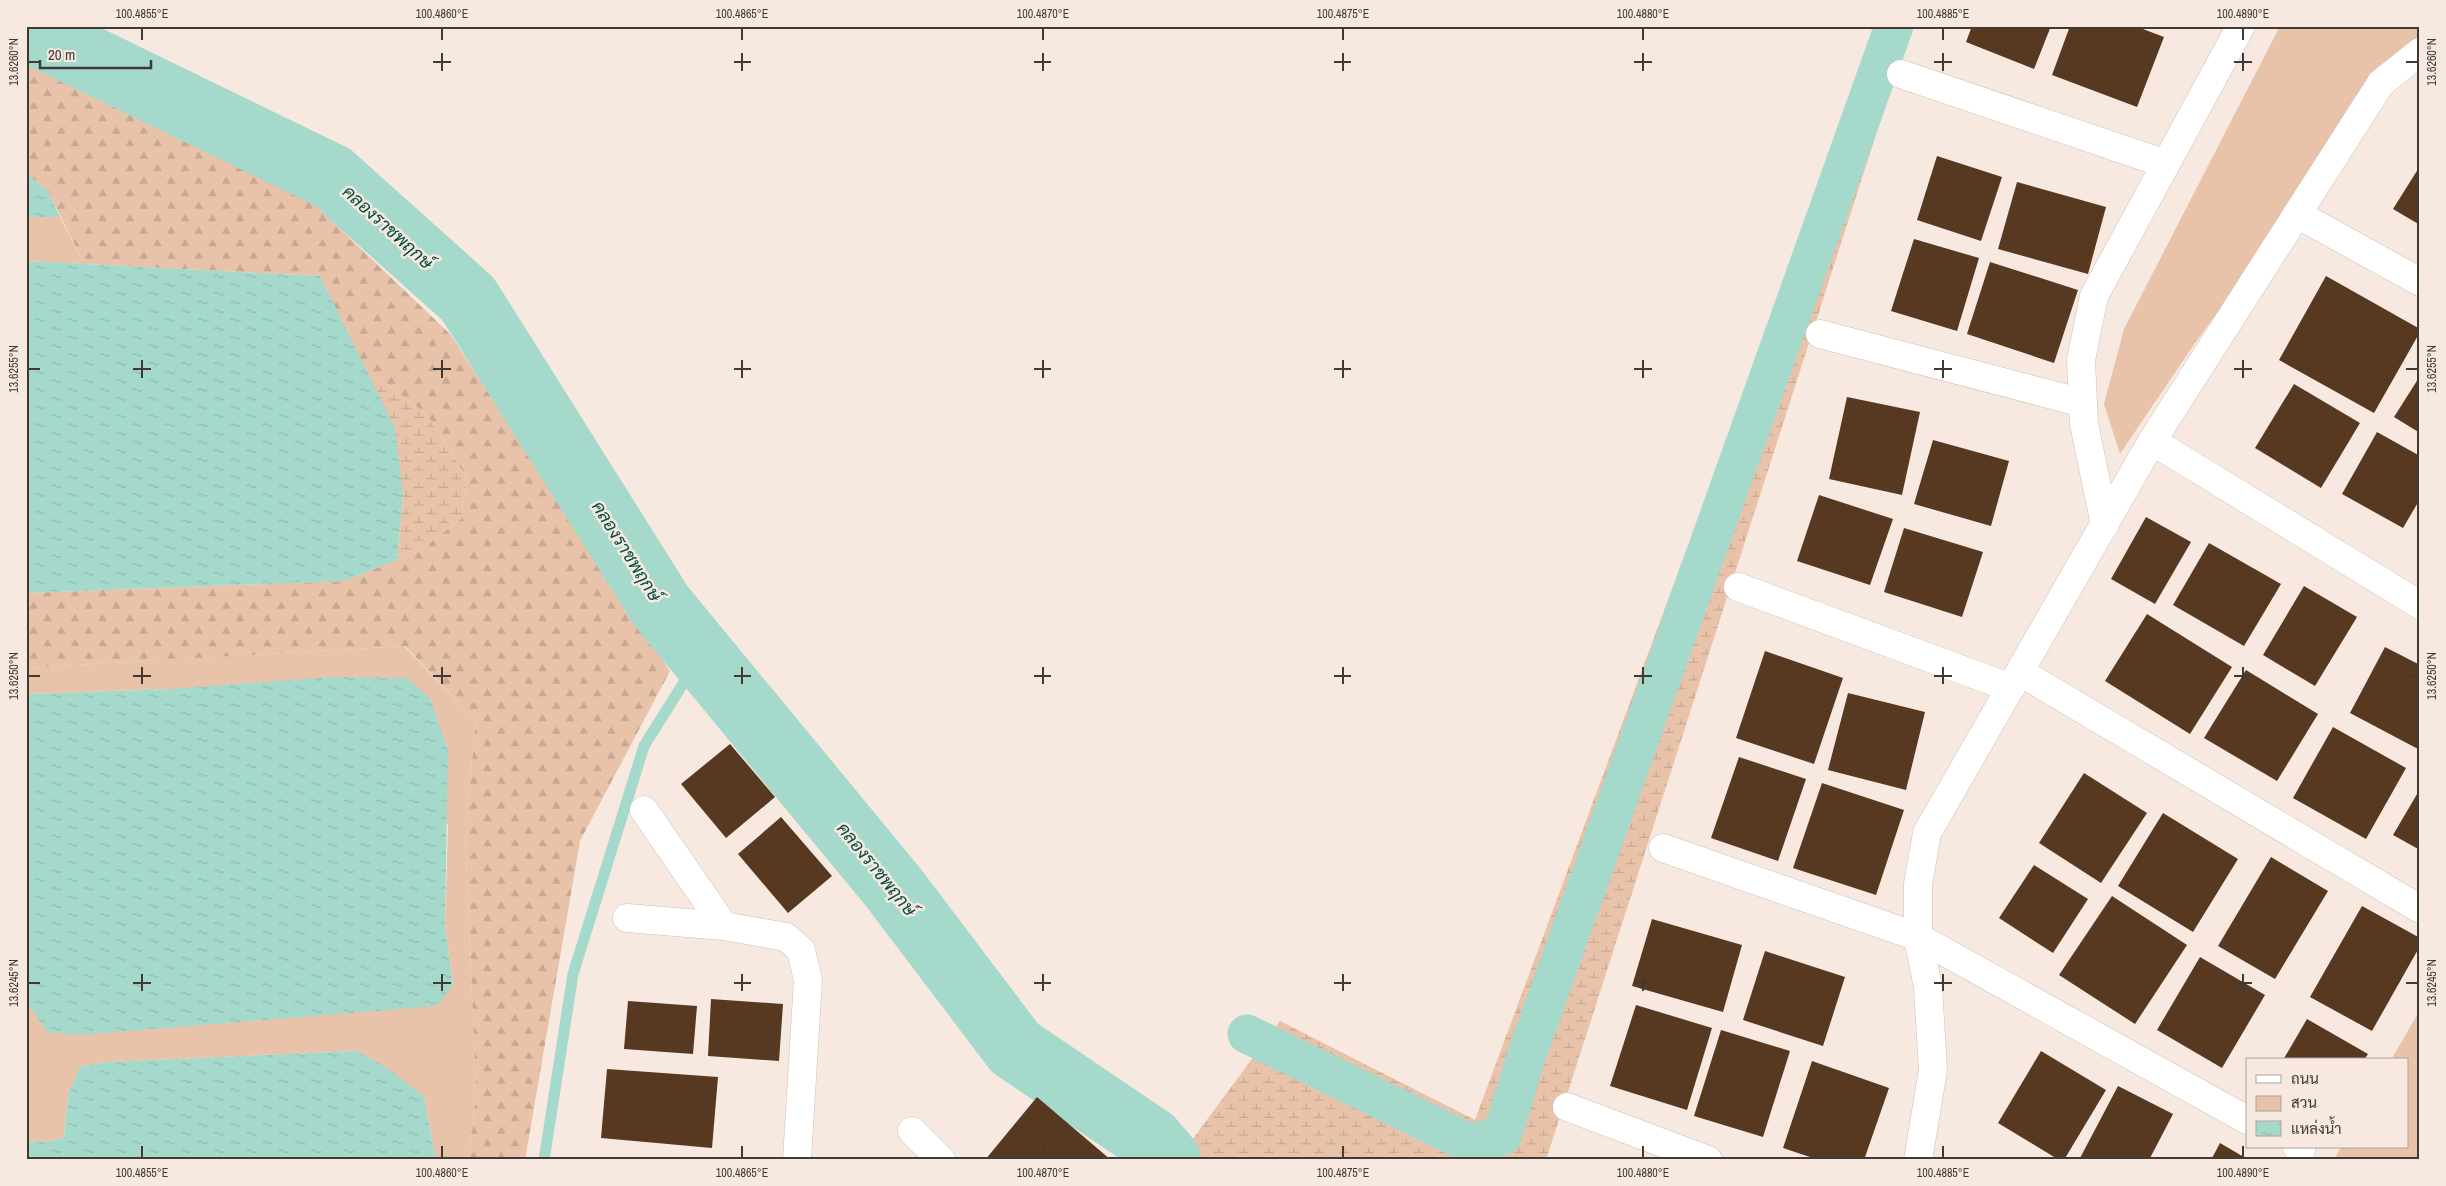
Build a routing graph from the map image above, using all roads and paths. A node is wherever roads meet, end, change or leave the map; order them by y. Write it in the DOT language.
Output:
graph roads {
  1 [pos="2241,26"];
  2 [pos="2420,52"];
  3 [pos="1901,74"];
  4 [pos="2166,164"];
  5 [pos="2297,214"];
  6 [pos="2420,282"];
  7 [pos="1820,334"];
  8 [pos="2083,403"];
  9 [pos="2152,441"];
  10 [pos="2105,525"];
  11 [pos="1738,587"];
  12 [pos="2420,605"];
  13 [pos="2015,680"];
  14 [pos="644,810"];
  15 [pos="1663,848"];
  16 [pos="2420,909"];
  17 [pos="626,918"];
  18 [pos="724,926"];
  19 [pos="1918,937"];
  20 [pos="1567,1107"];
  21 [pos="2246,1119"];
  22 [pos="912,1131"];
  23 [pos="797,1160"];
  24 [pos="941,1160"];
  25 [pos="1708,1160"];
  26 [pos="1918,1160"];
  1 -- 4 [label="street"];
  2 -- 5 [label="street"];
  3 -- 4 [label="street"];
  4 -- 8 [label="street"];
  5 -- 6 [label="street"];
  5 -- 9 [label="street"];
  7 -- 8 [label="street"];
  8 -- 10 [label="street"];
  9 -- 10 [label="street"];
  9 -- 12 [label="street"];
  10 -- 13 [label="street"];
  11 -- 13 [label="street"];
  13 -- 16 [label="street"];
  13 -- 19 [label="street"];
  14 -- 18 [label="street"];
  15 -- 19 [label="street"];
  17 -- 18 [label="street"];
  18 -- 23 [label="street"];
  19 -- 21 [label="street"];
  19 -- 26 [label="street"];
  20 -- 25 [label="street"];
  22 -- 24 [label="street"];
}
